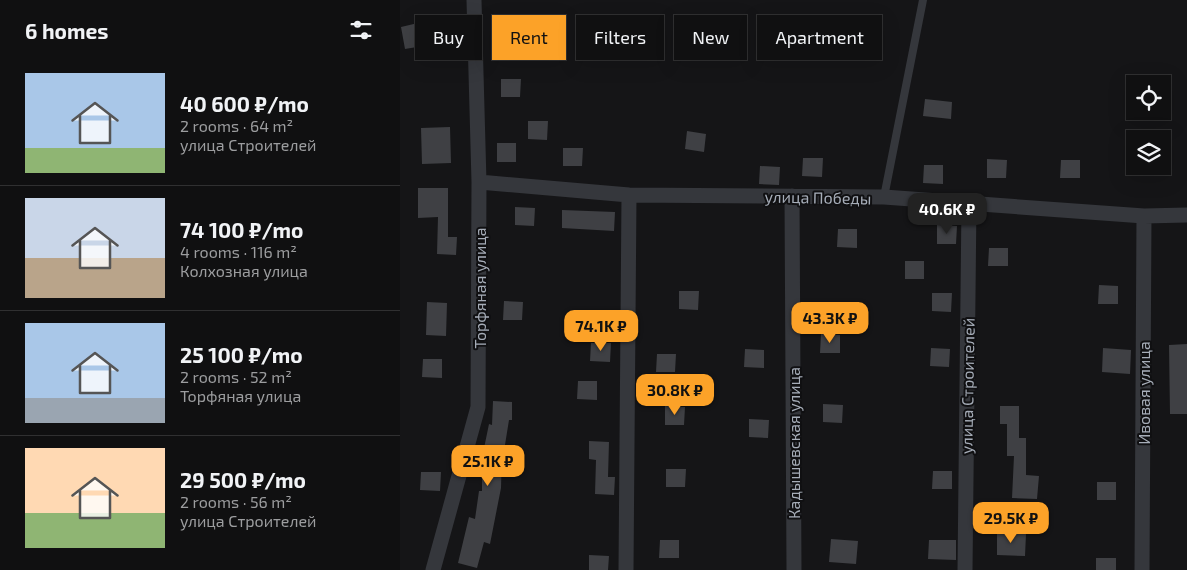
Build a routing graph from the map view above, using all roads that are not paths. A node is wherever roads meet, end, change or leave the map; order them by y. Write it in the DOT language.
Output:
graph roads {
  1 [pos="474,0"];
  2 [pos="923,0"];
  3 [pos="479,182"];
  4 [pos="629,195"];
  5 [pos="792,196"];
  6 [pos="884,197"];
  7 [pos="969,202"];
  8 [pos="1187,215"];
  9 [pos="1144,216"];
  10 [pos="433,570"];
  11 [pos="626,570"];
  12 [pos="794,570"];
  13 [pos="965,570"];
  14 [pos="1142,570"];
  1 -- 3 [label="street, Торфяная улица"];
  2 -- 6 [label="lane"];
  3 -- 4 [label="street, улица Победы"];
  3 -- 10 [label="street, Торфяная улица"];
  4 -- 5 [label="street, улица Победы"];
  4 -- 11 [label="street"];
  5 -- 6 [label="street, улица Победы"];
  5 -- 12 [label="street, Кадышевская улица"];
  6 -- 7 [label="street, улица Победы"];
  7 -- 9 [label="street, улица Победы"];
  7 -- 13 [label="street, улица Строителей"];
  8 -- 9 [label="street, улица Победы"];
  9 -- 14 [label="street, Ивовая улица"];
}
